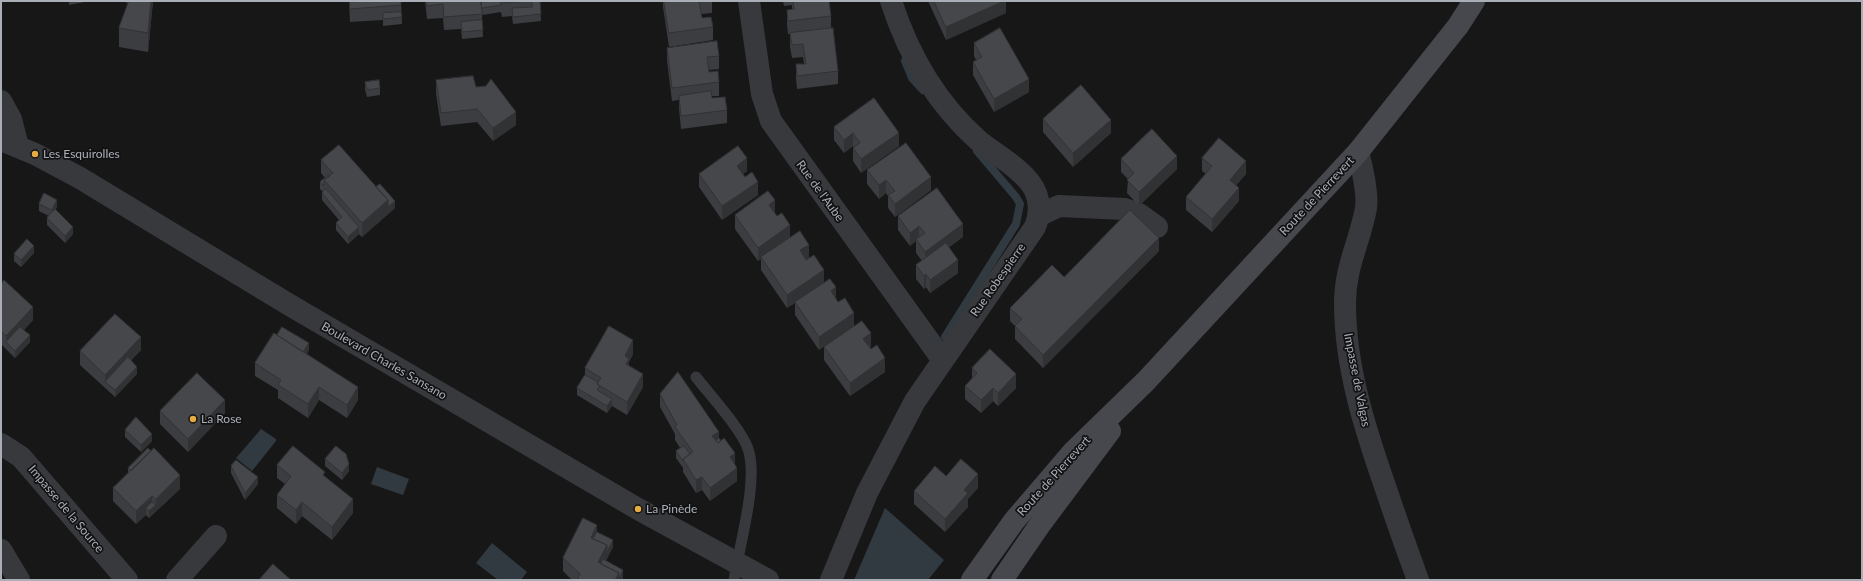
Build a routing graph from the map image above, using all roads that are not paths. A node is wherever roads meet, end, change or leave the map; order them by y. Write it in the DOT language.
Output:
graph roads {
  1 [pos="748,1"];
  2 [pos="891,1"];
  3 [pos="1474,1"];
  4 [pos="1,100"];
  5 [pos="10,144"];
  6 [pos="1358,152"];
  7 [pos="1040,215"];
  8 [pos="1157,227"];
  9 [pos="942,359"];
  10 [pos="696,377"];
  11 [pos="1146,381"];
  12 [pos="1,444"];
  13 [pos="216,536"];
  14 [pos="1,550"];
  15 [pos="736,572"];
  16 [pos="19,580"];
  17 [pos="127,580"];
  18 [pos="177,580"];
  19 [pos="768,580"];
  20 [pos="831,580"];
  21 [pos="972,580"];
  22 [pos="1002,580"];
  23 [pos="1418,580"];
  1 -- 9 [label="street, Rue de l'Aube"];
  2 -- 7 [label="street"];
  3 -- 6 [label="main road, Route de Pierrevert"];
  4 -- 5 [label="street"];
  5 -- 15 [label="street, Boulevard Charles Sansano"];
  6 -- 11 [label="main road, Route de Pierrevert"];
  6 -- 23 [label="street, Impasse de Valgas"];
  7 -- 8 [label="street"];
  7 -- 9 [label="street, Rue Robespierre"];
  9 -- 20 [label="street, Rue Robespierre"];
  10 -- 15 [label="lane"];
  11 -- 21 [label="main road, Route de Pierrevert"];
  11 -- 22 [label="main road, Route de Pierrevert"];
  12 -- 17 [label="street, Impasse de la Source"];
  13 -- 18 [label="street"];
  14 -- 16 [label="street"];
  15 -- 19 [label="street, Boulevard Charles Sansano"];
}
